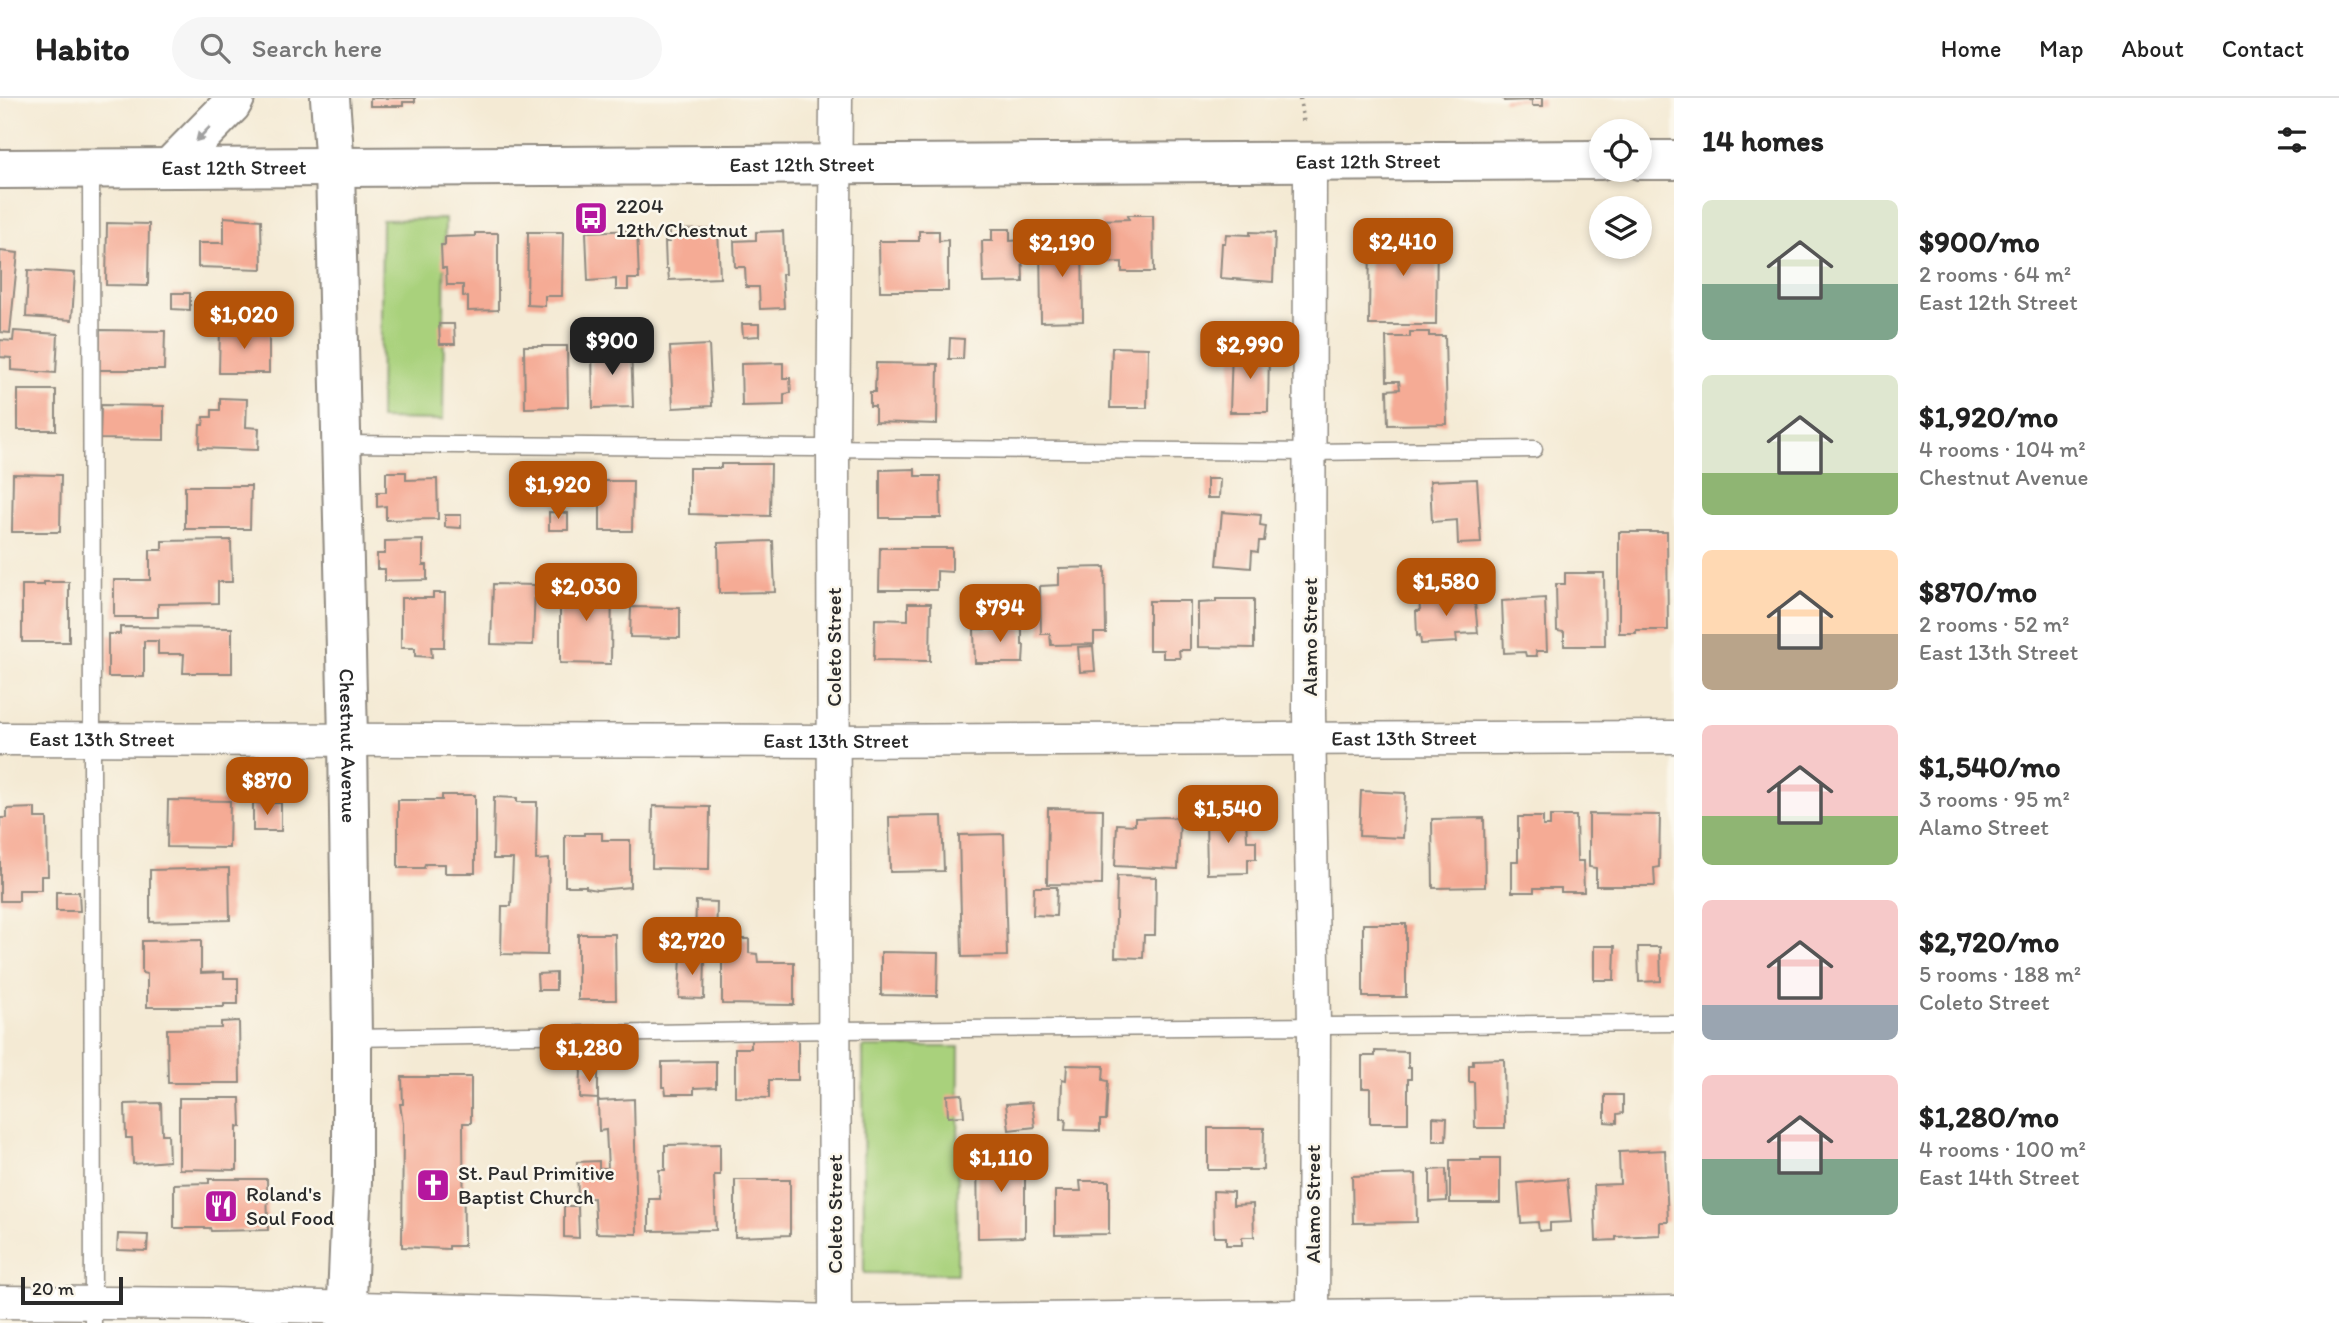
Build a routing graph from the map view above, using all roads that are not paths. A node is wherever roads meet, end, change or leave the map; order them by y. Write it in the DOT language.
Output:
graph roads {
  1 [pos="235,98"];
  2 [pos="330,98"];
  3 [pos="836,98"];
  4 [pos="1307,145"];
  5 [pos="1589,159"];
  6 [pos="1652,160"];
  7 [pos="1674,160"];
  8 [pos="836,164"];
  9 [pos="335,167"];
  10 [pos="169,168"];
  11 [pos="0,169"];
  12 [pos="91,169"];
  13 [pos="340,444"];
  14 [pos="832,449"];
  15 [pos="1534,449"];
  16 [pos="1311,452"];
  17 [pos="1674,737"];
  18 [pos="1310,738"];
  19 [pos="0,739"];
  20 [pos="92,739"];
  21 [pos="348,739"];
  22 [pos="834,741"];
  23 [pos="1674,1024"];
  24 [pos="1314,1026"];
  25 [pos="835,1030"];
  26 [pos="352,1038"];
  27 [pos="0,1302"];
  28 [pos="1674,1312"];
  29 [pos="93,1313"];
  30 [pos="346,1316"];
  31 [pos="1313,1320"];
  32 [pos="835,1322"];
  1 -- 10 [label="street, one-way"];
  2 -- 9 [label="street, Chestnut Avenue"];
  3 -- 8 [label="street, Coleto Street"];
  4 -- 5 [label="street, East 12th Street"];
  4 -- 8 [label="street, East 12th Street"];
  4 -- 16 [label="street, Alamo Street"];
  6 -- 7 [label="street"];
  8 -- 9 [label="street, East 12th Street"];
  8 -- 14 [label="street, Coleto Street"];
  9 -- 10 [label="street, East 12th Street"];
  9 -- 13 [label="street, Chestnut Avenue"];
  10 -- 12 [label="street, East 12th Street"];
  11 -- 12 [label="street, East 12th Street"];
  12 -- 20 [label="lane"];
  13 -- 14 [label="lane"];
  13 -- 21 [label="street, Chestnut Avenue"];
  14 -- 16 [label="lane"];
  14 -- 22 [label="street, Coleto Street"];
  15 -- 16 [label="lane"];
  16 -- 18 [label="street, Alamo Street"];
  17 -- 18 [label="street, East 13th Street"];
  18 -- 22 [label="street, East 13th Street"];
  18 -- 24 [label="street, Alamo Street"];
  19 -- 20 [label="street, East 13th Street"];
  20 -- 21 [label="street, East 13th Street"];
  20 -- 29 [label="lane"];
  21 -- 22 [label="street, East 13th Street"];
  21 -- 26 [label="street, Chestnut Avenue"];
  22 -- 25 [label="street, Coleto Street"];
  23 -- 24 [label="lane"];
  24 -- 25 [label="lane"];
  24 -- 31 [label="street, Alamo Street"];
  25 -- 26 [label="lane"];
  25 -- 32 [label="street, Coleto Street"];
  26 -- 30 [label="street, Chestnut Avenue"];
  27 -- 29 [label="street"];
  28 -- 31 [label="street"];
  29 -- 30 [label="street"];
  30 -- 32 [label="street"];
  31 -- 32 [label="street"];
}
